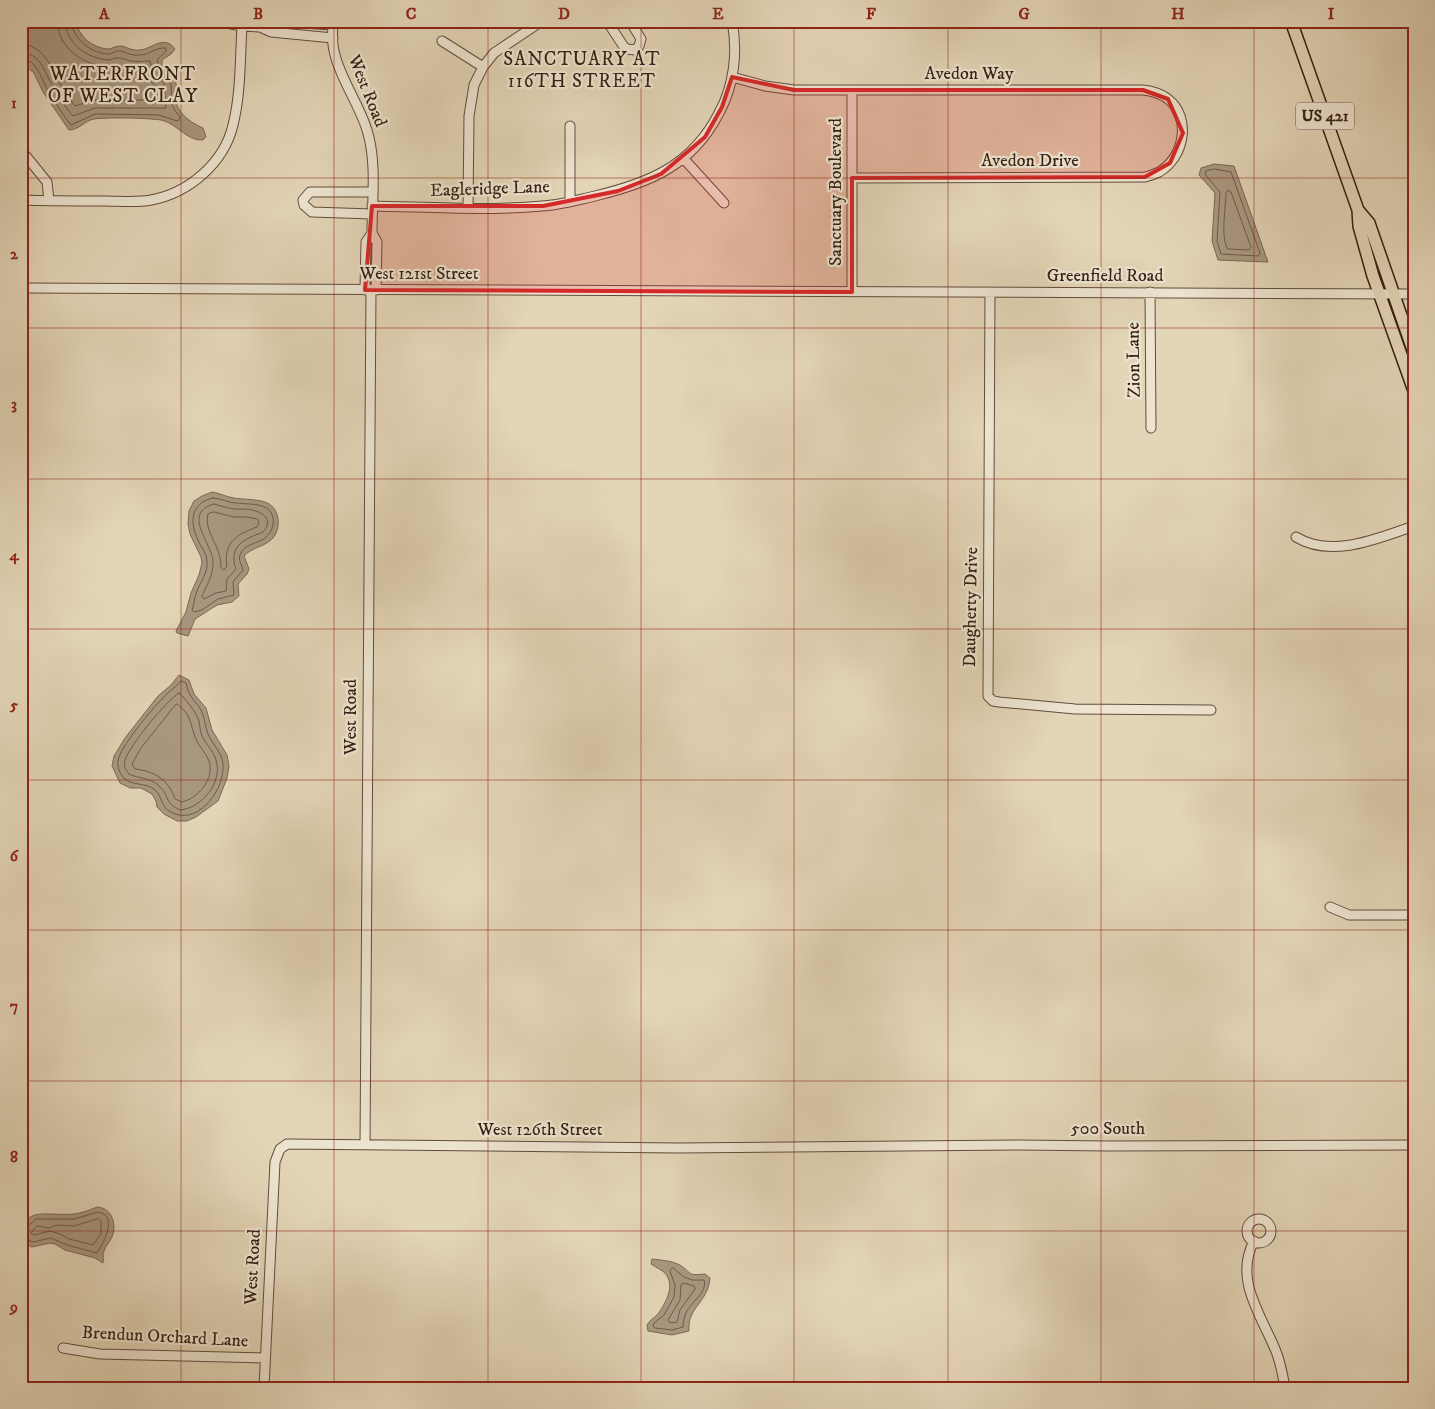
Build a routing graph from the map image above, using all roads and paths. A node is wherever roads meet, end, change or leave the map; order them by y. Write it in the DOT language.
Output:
graph roads {
  1 [pos="215,21"];
  2 [pos="542,21"];
  3 [pos="607,21"];
  4 [pos="630,21"];
  5 [pos="732,21"];
  6 [pos="1291,21"];
  7 [pos="334,23"];
  8 [pos="242,26"];
  9 [pos="260,27"];
  10 [pos="333,38"];
  11 [pos="442,41"];
  12 [pos="483,67"];
  13 [pos="732,77"];
  14 [pos="852,91"];
  15 [pos="570,126"];
  16 [pos="1183,133"];
  17 [pos="21,150"];
  18 [pos="684,158"];
  19 [pos="852,178"];
  20 [pos="372,192"];
  21 [pos="21,200"];
  22 [pos="49,200"];
  23 [pos="570,201"];
  24 [pos="724,203"];
  25 [pos="468,208"];
  26 [pos="372,210"];
  27 [pos="1358,210"];
  28 [pos="21,288"];
  29 [pos="371,290"];
  30 [pos="817,292"];
  31 [pos="852,292"];
  32 [pos="990,292"];
  33 [pos="1150,292"];
  34 [pos="1379,293"];
  35 [pos="1393,293"];
  36 [pos="1414,294"];
  37 [pos="1414,353"];
  38 [pos="1414,391"];
  39 [pos="1151,428"];
  40 [pos="1414,526"];
  41 [pos="1296,537"];
  42 [pos="1212,710"];
  43 [pos="1330,907"];
  44 [pos="1414,914"];
  45 [pos="365,1145"];
  46 [pos="1414,1145"];
  47 [pos="801,1146"];
  48 [pos="280,1149"];
  49 [pos="1254,1241"];
  50 [pos="63,1348"];
  51 [pos="265,1358"];
  52 [pos="264,1388"];
  53 [pos="1285,1388"];
  1 -- 8 [label="street"];
  2 -- 12 [label="street"];
  3 -- 4 [label="street"];
  5 -- 13 [label="street, Eagleridge Lane"];
  6 -- 27 [label="main road, US 421"];
  7 -- 9 [label="street"];
  7 -- 10 [label="street, West Road"];
  8 -- 9 [label="street"];
  8 -- 22 [label="street"];
  9 -- 10 [label="street"];
  10 -- 20 [label="street, West Road"];
  11 -- 12 [label="street"];
  12 -- 25 [label="street"];
  13 -- 14 [label="street, Avedon Way"];
  13 -- 18 [label="street, Eagleridge Lane"];
  14 -- 16 [label="street, Avedon Way"];
  14 -- 19 [label="street, Sanctuary Boulevard"];
  15 -- 23 [label="street"];
  16 -- 19 [label="street, Avedon Drive"];
  17 -- 22 [label="street"];
  18 -- 23 [label="street, Eagleridge Lane"];
  18 -- 24 [label="street"];
  19 -- 31 [label="street, Sanctuary Boulevard"];
  20 -- 26 [label="street, West Road"];
  20 -- 26 [label="street, Eagleridge Lane"];
  21 -- 22 [label="street"];
  23 -- 25 [label="street, Eagleridge Lane"];
  25 -- 26 [label="street, Eagleridge Lane"];
  26 -- 29 [label="street, West Road"];
  27 -- 34 [label="main road, US 421"];
  27 -- 35 [label="main road, US 421"];
  28 -- 29 [label="street, West 121st Street"];
  29 -- 30 [label="street, West 121st Street"];
  29 -- 45 [label="street, West Road"];
  30 -- 31 [label="street, Greenfield Road"];
  31 -- 32 [label="street, Greenfield Road"];
  32 -- 33 [label="street, Greenfield Road"];
  32 -- 42 [label="street, Daugherty Drive"];
  33 -- 34 [label="street, Greenfield Road"];
  33 -- 39 [label="street, Zion Lane"];
  34 -- 35 [label="street, Greenfield Road"];
  34 -- 38 [label="main road, US 421"];
  35 -- 36 [label="street, Greenfield Road"];
  35 -- 37 [label="main road, US 421"];
  40 -- 41 [label="street"];
  43 -- 44 [label="street"];
  45 -- 47 [label="street, West 126th Street"];
  45 -- 48 [label="street, West 126th Street"];
  46 -- 47 [label="street, 500 South"];
  48 -- 51 [label="street, West Road"];
  49 -- 53 [label="street"];
  50 -- 51 [label="street, Brendun Orchard Lane"];
  51 -- 52 [label="street, West Road"];
}
